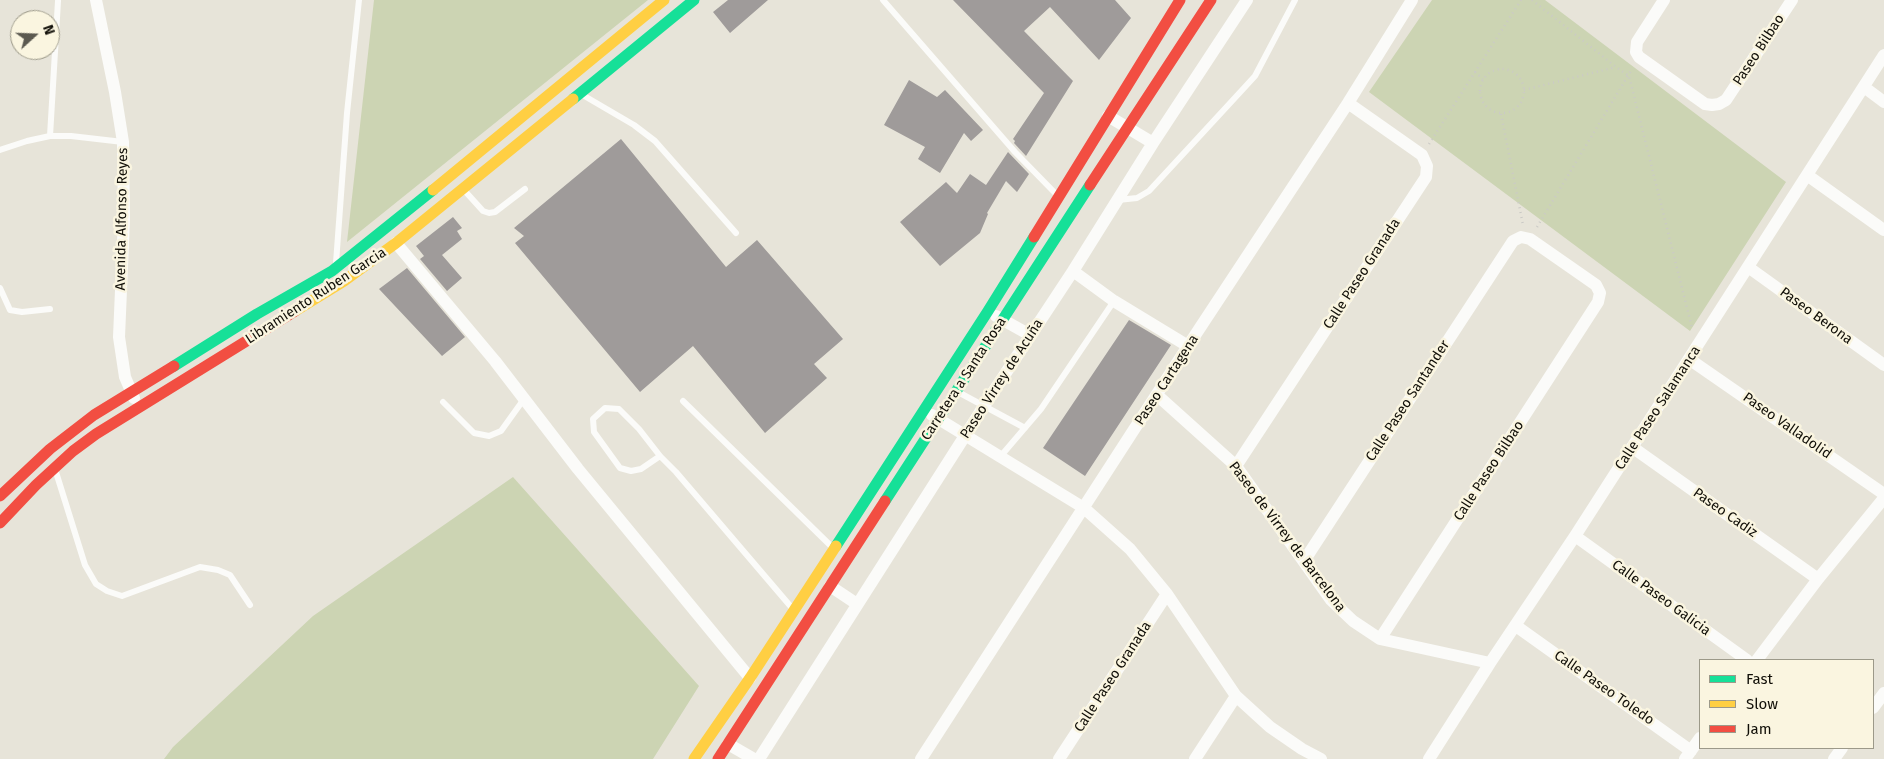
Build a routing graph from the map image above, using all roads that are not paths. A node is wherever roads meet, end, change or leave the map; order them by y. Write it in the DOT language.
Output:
graph roads {
  1 [pos="96,0"];
  2 [pos="359,0"];
  3 [pos="664,0"];
  4 [pos="694,0"];
  5 [pos="883,0"];
  6 [pos="1180,0"];
  7 [pos="1211,0"];
  8 [pos="1247,0"];
  9 [pos="1296,0"];
  10 [pos="1664,0"];
  11 [pos="1792,0"];
  12 [pos="58,1"];
  13 [pos="1410,1"];
  14 [pos="1884,55"];
  15 [pos="1864,87"];
  16 [pos="580,93"];
  17 [pos="1884,102"];
  18 [pos="1348,103"];
  19 [pos="1108,116"];
  20 [pos="1128,127"];
  21 [pos="50,136"];
  22 [pos="123,142"];
  23 [pos="1153,143"];
  24 [pos="0,150"];
  25 [pos="1807,175"];
  26 [pos="463,189"];
  27 [pos="525,189"];
  28 [pos="1117,200"];
  29 [pos="1066,204"];
  30 [pos="1884,230"];
  31 [pos="736,233"];
  32 [pos="396,243"];
  33 [pos="336,267"];
  34 [pos="1748,267"];
  35 [pos="1073,271"];
  36 [pos="0,288"];
  37 [pos="1114,300"];
  38 [pos="1598,302"];
  39 [pos="50,309"];
  40 [pos="988,311"];
  41 [pos="1002,320"];
  42 [pos="1030,335"];
  43 [pos="1188,346"];
  44 [pos="1689,359"];
  45 [pos="1884,365"];
  46 [pos="940,382"];
  47 [pos="130,391"];
  48 [pos="956,391"];
  49 [pos="1157,395"];
  50 [pos="524,399"];
  51 [pos="683,401"];
  52 [pos="443,402"];
  53 [pos="139,406"];
  54 [pos="984,406"];
  55 [pos="922,410"];
  56 [pos="938,419"];
  57 [pos="1025,428"];
  58 [pos="965,436"];
  59 [pos="1632,447"];
  60 [pos="660,456"];
  61 [pos="1000,457"];
  62 [pos="52,458"];
  63 [pos="1236,466"];
  64 [pos="1884,494"];
  65 [pos="0,496"];
  66 [pos="1884,498"];
  67 [pos="1084,508"];
  68 [pos="0,523"];
  69 [pos="1575,536"];
  70 [pos="834,548"];
  71 [pos="1304,561"];
  72 [pos="1818,579"];
  73 [pos="830,586"];
  74 [pos="1168,594"];
  75 [pos="857,604"];
  76 [pos="250,605"];
  77 [pos="794,610"];
  78 [pos="1516,626"];
  79 [pos="1380,639"];
  80 [pos="1746,659"];
  81 [pos="1758,659"];
  82 [pos="1490,663"];
  83 [pos="750,678"];
  84 [pos="1884,693"];
  85 [pos="1236,696"];
  86 [pos="1874,707"];
  87 [pos="1699,739"];
  88 [pos="728,744"];
  89 [pos="1688,755"];
  90 [pos="694,759"];
  91 [pos="718,759"];
  92 [pos="754,759"];
  93 [pos="759,759"];
  94 [pos="921,759"];
  95 [pos="1058,759"];
  96 [pos="1195,759"];
  97 [pos="1321,759"];
  98 [pos="1429,759"];
  1 -- 22 [label="street, Avenida Alfonso Reyes"];
  2 -- 33 [label="lane"];
  3 -- 33 [label="main road, Libramiento Ruben Garcia"];
  4 -- 16 [label="main road, Libramiento Ruben Garcia"];
  5 -- 29 [label="lane"];
  6 -- 19 [label="main road, Carretera a Santa Rosa"];
  7 -- 20 [label="main road, Carretera a Santa Rosa"];
  8 -- 23 [label="street, Paseo Virrey de Acuña"];
  9 -- 28 [label="lane"];
  10 -- 11 [label="street, Paseo Bilbao"];
  12 -- 21 [label="lane"];
  13 -- 18 [label="street, Paseo Cartagena"];
  14 -- 15 [label="street, Calle Paseo Salamanca"];
  15 -- 17 [label="street"];
  15 -- 25 [label="street, Calle Paseo Salamanca"];
  16 -- 26 [label="main road, Libramiento Ruben Garcia"];
  16 -- 31 [label="lane"];
  18 -- 43 [label="street, Paseo Cartagena"];
  18 -- 63 [label="street, Calle Paseo Granada"];
  19 -- 20 [label="street"];
  19 -- 29 [label="main road, Carretera a Santa Rosa"];
  20 -- 23 [label="street"];
  20 -- 29 [label="main road, Carretera a Santa Rosa"];
  21 -- 22 [label="lane"];
  21 -- 24 [label="lane"];
  22 -- 47 [label="street, Avenida Alfonso Reyes"];
  23 -- 28 [label="street, Paseo Virrey de Acuña"];
  25 -- 30 [label="street"];
  25 -- 34 [label="street, Calle Paseo Salamanca"];
  26 -- 27 [label="lane"];
  26 -- 32 [label="main road, Libramiento Ruben Garcia"];
  28 -- 35 [label="street, Paseo Virrey de Acuña"];
  29 -- 40 [label="main road, Carretera a Santa Rosa"];
  29 -- 41 [label="main road, Carretera a Santa Rosa"];
  32 -- 50 [label="street"];
  32 -- 53 [label="main road, Libramiento Ruben Garcia"];
  33 -- 47 [label="main road, Libramiento Ruben Garcia"];
  34 -- 44 [label="street, Calle Paseo Salamanca"];
  34 -- 45 [label="street, Paseo Berona"];
  35 -- 37 [label="street"];
  35 -- 42 [label="street, Paseo Virrey de Acuña"];
  36 -- 39 [label="lane"];
  37 -- 43 [label="street"];
  37 -- 57 [label="lane"];
  38 -- 71 [label="street, Calle Paseo Santander"];
  38 -- 79 [label="street, Calle Paseo Bilbao"];
  40 -- 41 [label="street"];
  40 -- 46 [label="main road, Carretera a Santa Rosa"];
  41 -- 42 [label="street"];
  41 -- 48 [label="main road, Carretera a Santa Rosa"];
  42 -- 54 [label="street, Paseo Virrey de Acuña"];
  43 -- 49 [label="street, Paseo Cartagena"];
  44 -- 59 [label="street, Calle Paseo Salamanca"];
  44 -- 64 [label="street, Paseo Valladolid"];
  46 -- 48 [label="lane"];
  46 -- 55 [label="main road, Carretera a Santa Rosa"];
  47 -- 53 [label="street, Avenida Alfonso Reyes"];
  47 -- 62 [label="main road, Libramiento Ruben Garcia"];
  48 -- 54 [label="lane"];
  48 -- 56 [label="main road, Carretera a Santa Rosa"];
  49 -- 63 [label="street, Paseo de Virrey de Barcelona"];
  49 -- 67 [label="street, Paseo Cartagena"];
  50 -- 52 [label="lane"];
  50 -- 83 [label="street"];
  51 -- 70 [label="lane"];
  53 -- 62 [label="main road, Libramiento Ruben Garcia"];
  54 -- 57 [label="lane"];
  54 -- 58 [label="street, Paseo Virrey de Acuña"];
  55 -- 56 [label="street"];
  55 -- 70 [label="main road, Carretera a Santa Rosa"];
  56 -- 58 [label="street"];
  56 -- 73 [label="main road, Carretera a Santa Rosa"];
  57 -- 61 [label="lane"];
  58 -- 61 [label="street"];
  58 -- 75 [label="street, Paseo Virrey de Acuña"];
  59 -- 69 [label="street, Calle Paseo Salamanca"];
  59 -- 72 [label="street, Paseo Cadiz"];
  60 -- 60 [label="lane"];
  60 -- 77 [label="lane"];
  61 -- 67 [label="street"];
  62 -- 65 [label="main road, Libramiento Ruben Garcia"];
  62 -- 68 [label="main road, Libramiento Ruben Garcia"];
  62 -- 76 [label="lane"];
  63 -- 71 [label="street, Paseo de Virrey de Barcelona"];
  66 -- 72 [label="street"];
  67 -- 74 [label="street"];
  67 -- 94 [label="street, Paseo Cartagena"];
  69 -- 78 [label="street, Calle Paseo Salamanca"];
  69 -- 80 [label="street, Calle Paseo Galicia"];
  70 -- 77 [label="main road, Carretera a Santa Rosa"];
  71 -- 79 [label="street, Paseo de Virrey de Barcelona"];
  72 -- 81 [label="street"];
  73 -- 75 [label="street"];
  73 -- 88 [label="main road, Carretera a Santa Rosa"];
  74 -- 85 [label="street"];
  74 -- 95 [label="street, Calle Paseo Granada"];
  75 -- 93 [label="street, Paseo Virrey de Acuña"];
  77 -- 83 [label="main road, Carretera a Santa Rosa"];
  78 -- 82 [label="street, Calle Paseo Salamanca"];
  78 -- 89 [label="street, Calle Paseo Toledo"];
  79 -- 82 [label="street, Paseo de Virrey de Barcelona"];
  82 -- 98 [label="street, Calle Paseo Salamanca"];
  83 -- 90 [label="main road, Carretera a Santa Rosa"];
  84 -- 86 [label="street"];
  85 -- 96 [label="street"];
  85 -- 97 [label="street"];
  87 -- 89 [label="street"];
  88 -- 91 [label="main road, Carretera a Santa Rosa"];
  88 -- 92 [label="street"];
}
